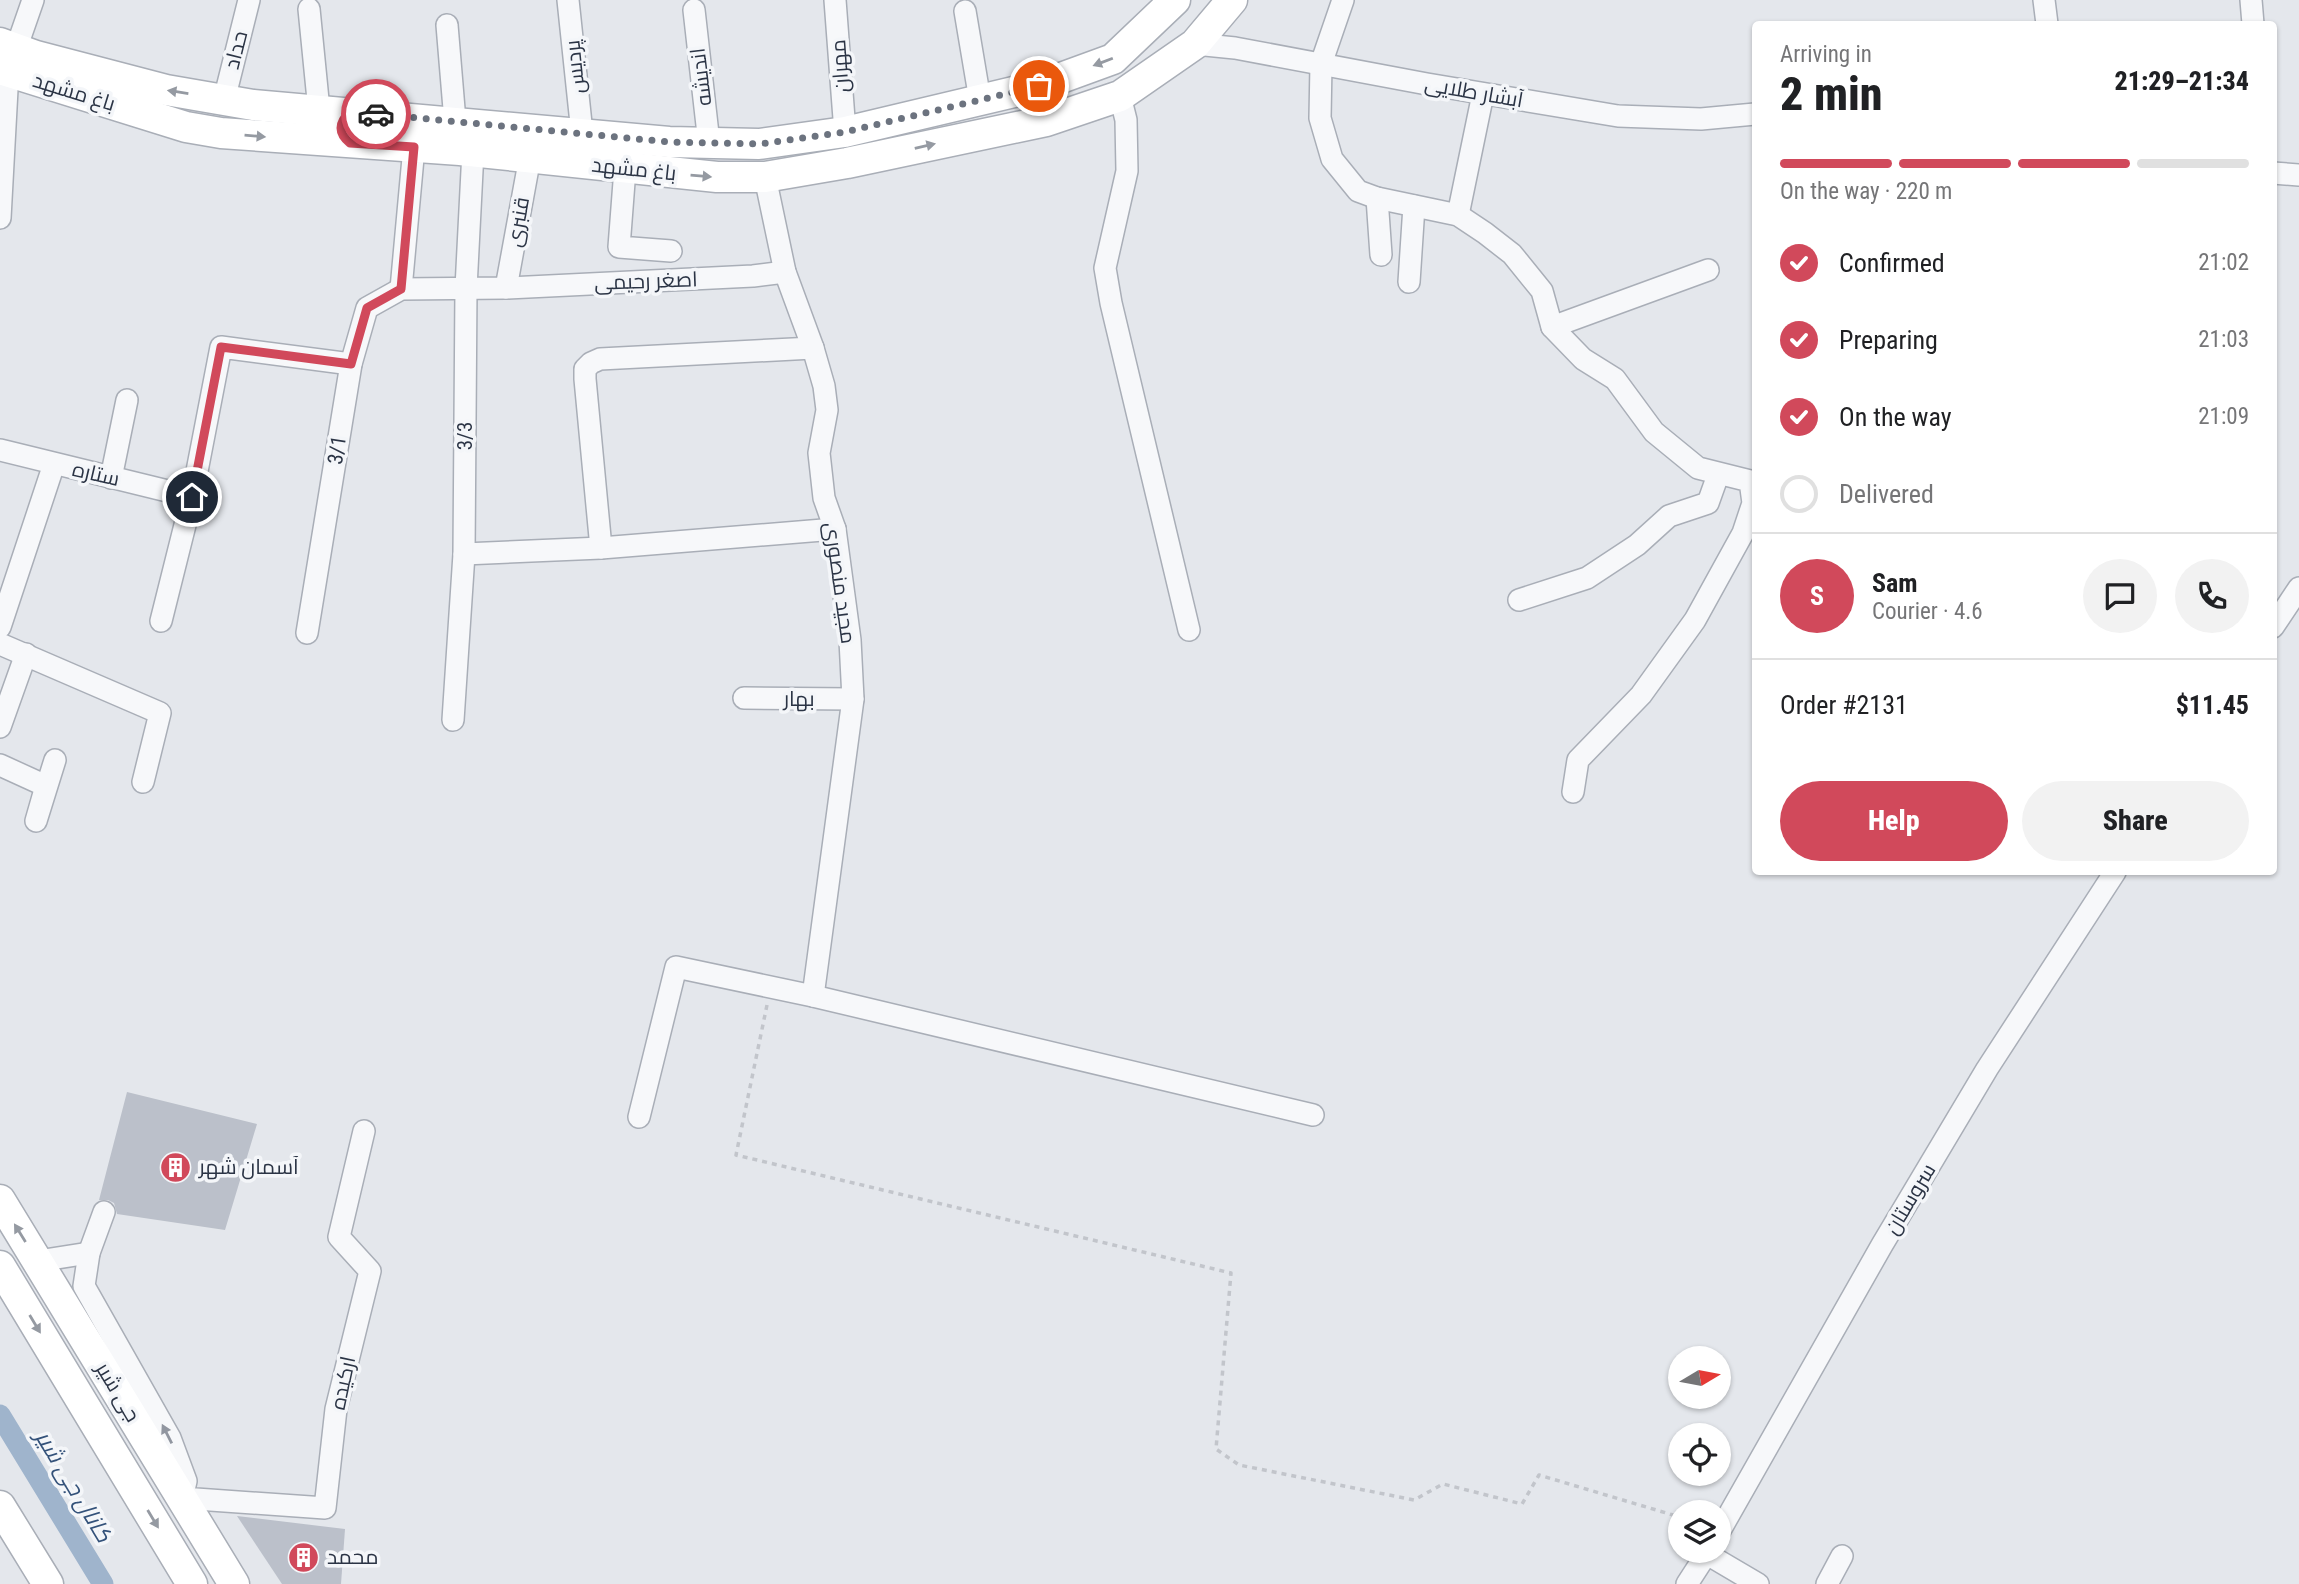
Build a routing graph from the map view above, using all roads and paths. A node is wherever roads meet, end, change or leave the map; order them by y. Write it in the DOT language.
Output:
graph roads {
  1 [pos="33,0"];
  2 [pos="249,0"];
  3 [pos="568,0"];
  4 [pos="835,0"];
  5 [pos="1232,0"];
  6 [pos="1343,0"];
  7 [pos="2044,0"];
  8 [pos="2251,0"];
  9 [pos="1162,7"];
  10 [pos="309,9"];
  11 [pos="694,10"];
  12 [pos="965,11"];
  13 [pos="2047,21"];
  14 [pos="2253,21"];
  15 [pos="447,25"];
  16 [pos="1195,44"];
  17 [pos="6,58"];
  18 [pos="1321,65"];
  19 [pos="1483,94"];
  20 [pos="1120,96"];
  21 [pos="224,100"];
  22 [pos="980,100"];
  23 [pos="289,108"];
  24 [pos="319,110"];
  25 [pos="350,112"];
  26 [pos="1752,114"];
  27 [pos="455,121"];
  28 [pos="845,132"];
  29 [pos="582,133"];
  30 [pos="290,139"];
  31 [pos="350,143"];
  32 [pos="709,143"];
  33 [pos="414,147"];
  34 [pos="473,151"];
  35 [pos="530,157"];
  36 [pos="625,169"];
  37 [pos="2277,173"];
  38 [pos="2299,174"];
  39 [pos="765,177"];
  40 [pos="1377,198"];
  41 [pos="1414,206"];
  42 [pos="1458,215"];
  43 [pos="0,218"];
  44 [pos="671,251"];
  45 [pos="1381,255"];
  46 [pos="1708,270"];
  47 [pos="785,272"];
  48 [pos="1409,282"];
  49 [pos="466,288"];
  50 [pos="506,288"];
  51 [pos="401,289"];
  52 [pos="1552,327"];
  53 [pos="813,348"];
  54 [pos="351,364"];
  55 [pos="127,400"];
  56 [pos="0,450"];
  57 [pos="54,464"];
  58 [pos="1718,475"];
  59 [pos="111,478"];
  60 [pos="1752,496"];
  61 [pos="192,497"];
  62 [pos="1752,506"];
  63 [pos="835,529"];
  64 [pos="601,548"];
  65 [pos="464,554"];
  66 [pos="2299,588"];
  67 [pos="1519,600"];
  68 [pos="161,621"];
  69 [pos="2277,621"];
  70 [pos="0,627"];
  71 [pos="1189,630"];
  72 [pos="307,633"];
  73 [pos="0,644"];
  74 [pos="26,654"];
  75 [pos="744,698"];
  76 [pos="853,699"];
  77 [pos="453,720"];
  78 [pos="0,727"];
  79 [pos="55,760"];
  80 [pos="0,765"];
  81 [pos="143,782"];
  82 [pos="1573,792"];
  83 [pos="2113,875"];
  84 [pos="771,987"];
  85 [pos="813,996"];
  86 [pos="1313,1115"];
  87 [pos="639,1116"];
  88 [pos="364,1132"];
  89 [pos="0,1200"];
  90 [pos="104,1212"];
  91 [pos="89,1253"];
  92 [pos="38,1261"];
  93 [pos="0,1266"];
  94 [pos="84,1286"];
  95 [pos="70,1314"];
  96 [pos="182,1498"];
  97 [pos="0,1506"];
  98 [pos="1731,1511"];
  99 [pos="1668,1514"];
  100 [pos="1842,1556"];
  101 [pos="1701,1563"];
  102 [pos="1724,1563"];
  103 [pos="48,1584"];
  104 [pos="192,1584"];
  105 [pos="234,1584"];
  106 [pos="1687,1584"];
  107 [pos="1758,1584"];
  108 [pos="1827,1584"];
  1 -- 17 [label="street"];
  2 -- 21 [label="street, حداد"];
  3 -- 29 [label="street, پردیس"];
  4 -- 28 [label="street, مهران"];
  5 -- 16 [label="main road, باغ مشهد"];
  6 -- 18 [label="street"];
  7 -- 13 [label="street"];
  8 -- 14 [label="street"];
  9 -- 22 [label="main road, باغ مشهد, one-way"];
  10 -- 24 [label="street"];
  11 -- 32 [label="street, اندیشه"];
  12 -- 22 [label="street"];
  15 -- 27 [label="street"];
  16 -- 18 [label="street, آبشار طلایی"];
  16 -- 20 [label="main road, باغ مشهد"];
  21 -- 17 [label="main road, باغ مشهد, one-way"];
  17 -- 30 [label="main road, باغ مشهد, one-way"];
  17 -- 43 [label="street"];
  18 -- 19 [label="street, آبشار طلایی"];
  18 -- 40 [label="street"];
  19 -- 26 [label="street, آبشار طلایی"];
  19 -- 42 [label="street"];
  39 -- 20 [label="main road, باغ مشهد, one-way"];
  20 -- 71 [label="street"];
  21 -- 23 [label="main road, باغ مشهد"];
  22 -- 28 [label="main road, باغ مشهد"];
  23 -- 24 [label="main road, باغ مشهد"];
  23 -- 30 [label="main road"];
  24 -- 25 [label="main road, باغ مشهد"];
  25 -- 27 [label="main road, باغ مشهد"];
  25 -- 31 [label="main road"];
  27 -- 29 [label="main road, باغ مشهد"];
  28 -- 32 [label="main road, باغ مشهد"];
  29 -- 32 [label="main road, باغ مشهد"];
  30 -- 31 [label="main road, باغ مشهد"];
  31 -- 33 [label="main road, باغ مشهد"];
  33 -- 34 [label="main road, باغ مشهد"];
  33 -- 51 [label="street"];
  34 -- 35 [label="main road, باغ مشهد"];
  34 -- 49 [label="street, 3/3"];
  35 -- 36 [label="main road, باغ مشهد"];
  35 -- 50 [label="street, قنبری"];
  36 -- 39 [label="main road, باغ مشهد, one-way"];
  36 -- 44 [label="street"];
  37 -- 38 [label="street"];
  39 -- 47 [label="street, مجید منصوری"];
  40 -- 41 [label="street"];
  40 -- 45 [label="street"];
  41 -- 42 [label="street"];
  41 -- 48 [label="street"];
  42 -- 52 [label="street"];
  46 -- 52 [label="street"];
  47 -- 50 [label="street, اصغر رحیمی"];
  47 -- 53 [label="street, مجید منصوری"];
  49 -- 50 [label="street, اصغر رحیمی"];
  49 -- 51 [label="street, اصغر رحیمی"];
  49 -- 65 [label="street, 3/3"];
  51 -- 54 [label="street, 3/1"];
  52 -- 58 [label="street"];
  53 -- 63 [label="street, مجید منصوری"];
  53 -- 64 [label="street"];
  54 -- 61 [label="street"];
  54 -- 72 [label="street, 3/1"];
  55 -- 59 [label="street"];
  56 -- 57 [label="street, ستاره"];
  57 -- 59 [label="street, ستاره"];
  57 -- 70 [label="street"];
  58 -- 60 [label="street"];
  58 -- 67 [label="street"];
  59 -- 61 [label="street, ستاره"];
  61 -- 68 [label="street"];
  62 -- 82 [label="street"];
  63 -- 64 [label="street"];
  63 -- 76 [label="street, مجید منصوری"];
  64 -- 65 [label="street"];
  65 -- 77 [label="street, 3/3"];
  66 -- 69 [label="street"];
  73 -- 74 [label="street"];
  74 -- 78 [label="street"];
  74 -- 81 [label="street"];
  75 -- 76 [label="street, بهار"];
  76 -- 85 [label="street, مجید منصوری"];
  79 -- 80 [label="street"];
  83 -- 98 [label="street, سروستان"];
  84 -- 85 [label="street"];
  84 -- 87 [label="street"];
  84 -- 99 [label="path"];
  85 -- 86 [label="street"];
  88 -- 96 [label="street, ارکیده"];
  92 -- 89 [label="main road, جی شیر, one-way"];
  90 -- 91 [label="street"];
  91 -- 92 [label="street"];
  91 -- 94 [label="street"];
  92 -- 95 [label="main road, جی شیر"];
  93 -- 104 [label="main road, جی شیر, one-way"];
  94 -- 95 [label="street"];
  96 -- 94 [label="street, one-way"];
  95 -- 96 [label="main road, جی شیر"];
  96 -- 105 [label="main road, جی شیر"];
  97 -- 103 [label="main road"];
  100 -- 108 [label="street"];
  101 -- 106 [label="street"];
  102 -- 107 [label="street"];
}
